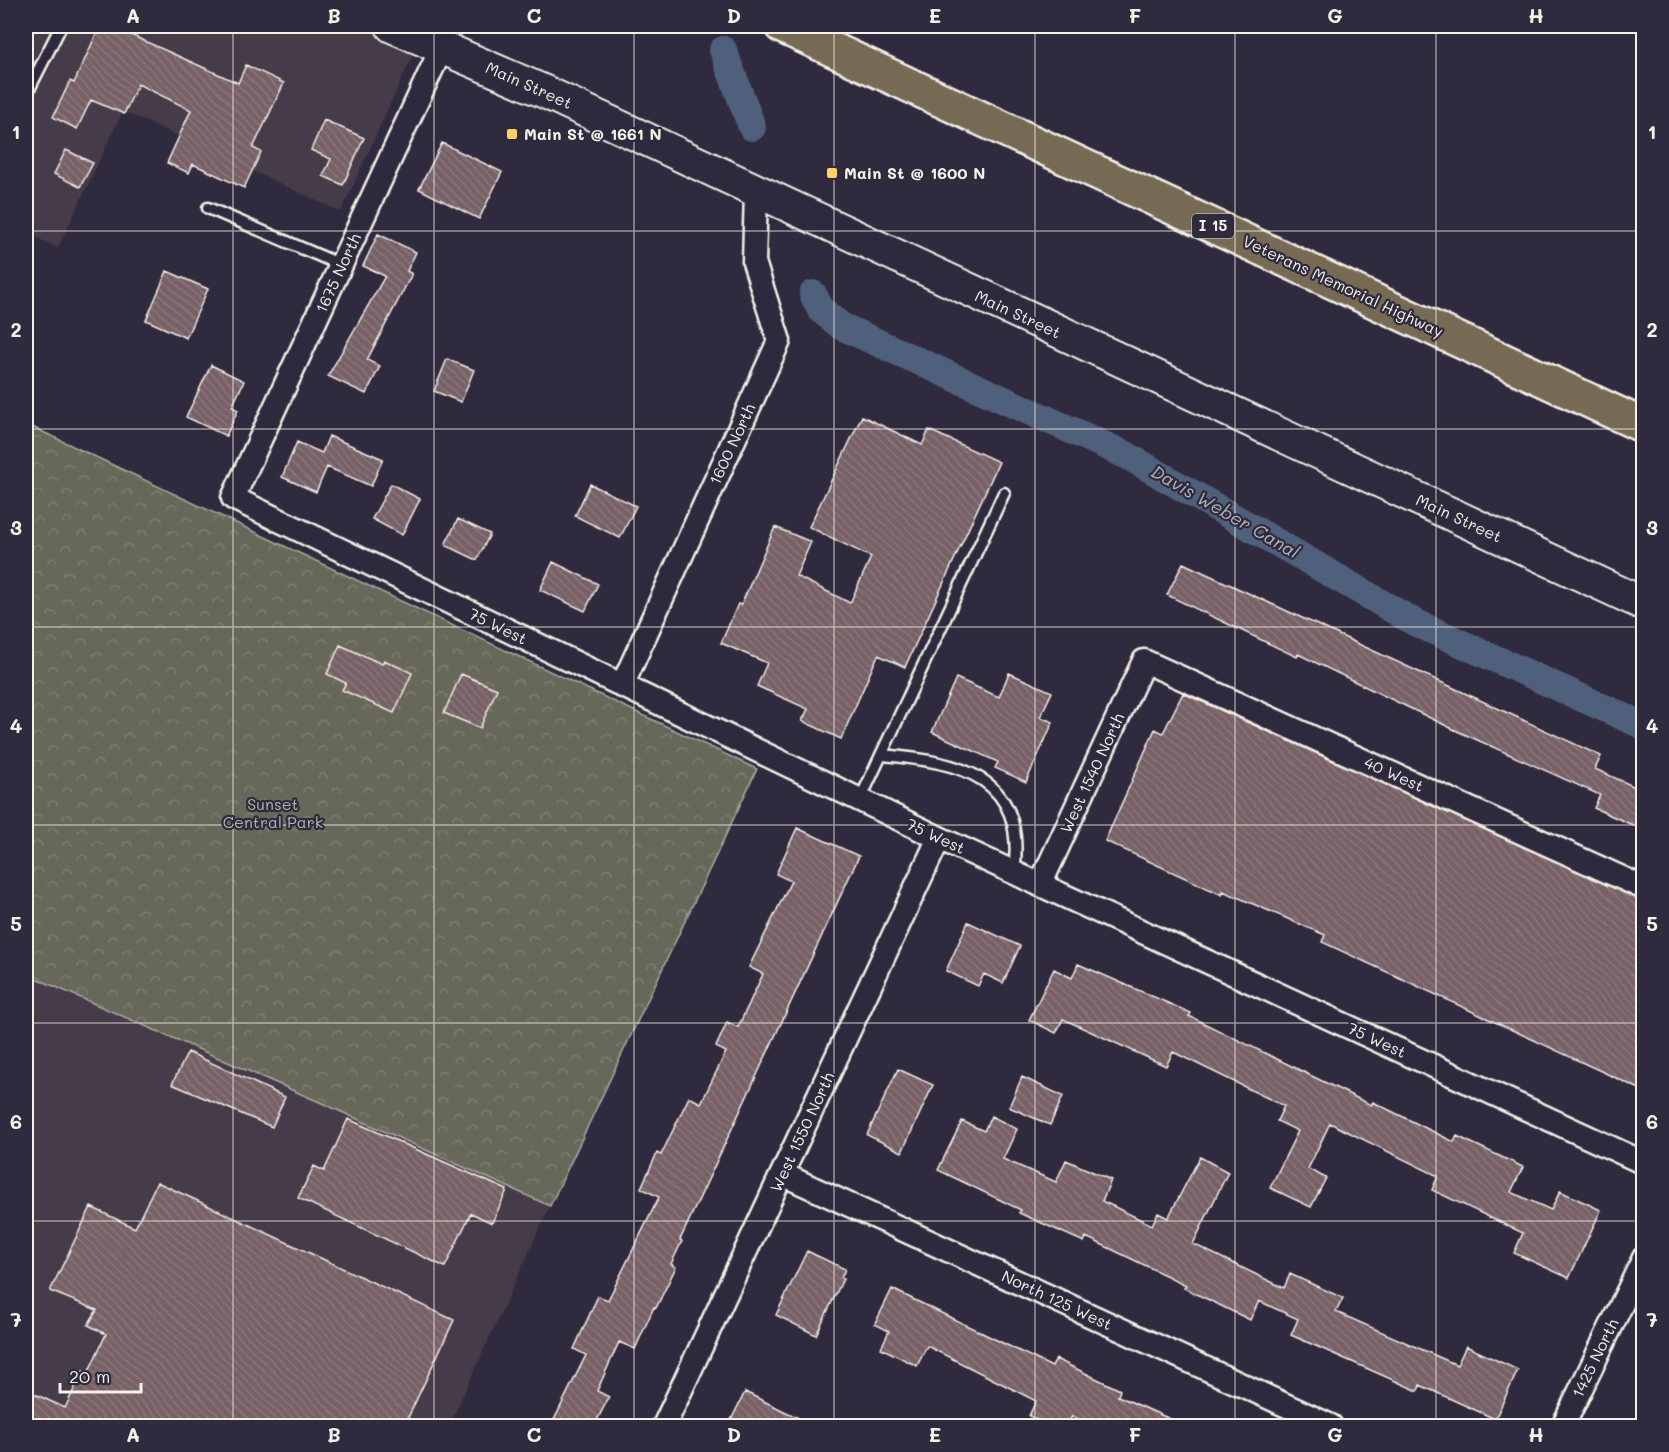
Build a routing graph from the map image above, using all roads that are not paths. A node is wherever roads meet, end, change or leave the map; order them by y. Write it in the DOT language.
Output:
graph roads {
  1 [pos="61,26"];
  2 [pos="392,26"];
  3 [pos="782,26"];
  4 [pos="442,47"];
  5 [pos="26,95"];
  6 [pos="756,192"];
  7 [pos="208,208"];
  8 [pos="341,265"];
  9 [pos="1644,426"];
  10 [pos="1004,493"];
  11 [pos="233,498"];
  12 [pos="1644,604"];
  13 [pos="1144,661"];
  14 [pos="622,686"];
  15 [pos="882,755"];
  16 [pos="860,800"];
  17 [pos="939,838"];
  18 [pos="1014,873"];
  19 [pos="1040,885"];
  20 [pos="1644,888"];
  21 [pos="1644,1163"];
  22 [pos="782,1173"];
  23 [pos="1644,1257"];
  24 [pos="664,1426"];
  25 [pos="1331,1426"];
  26 [pos="1563,1426"];
  1 -- 5 [label="lane"];
  2 -- 4 [label="main road, Main Street"];
  3 -- 9 [label="highway, Veterans Memorial Highway / I 15"];
  4 -- 6 [label="main road, Main Street"];
  4 -- 8 [label="street, 1675 North"];
  6 -- 12 [label="main road, Main Street"];
  6 -- 14 [label="street, 1600 North"];
  7 -- 8 [label="lane"];
  8 -- 11 [label="street, 1675 North"];
  10 -- 15 [label="lane"];
  11 -- 14 [label="street, 75 West"];
  13 -- 19 [label="street, West 1540 North"];
  13 -- 20 [label="street, 40 West"];
  14 -- 16 [label="street, 75 West"];
  15 -- 16 [label="lane"];
  15 -- 18 [label="lane"];
  16 -- 17 [label="street, 75 West"];
  17 -- 18 [label="street, 75 West"];
  17 -- 22 [label="street, West 1550 North"];
  18 -- 19 [label="street, 75 West"];
  19 -- 21 [label="street, 75 West"];
  22 -- 24 [label="street, West 1550 North"];
  22 -- 25 [label="street, North 125 West"];
  23 -- 26 [label="street, 1425 North"];
}
